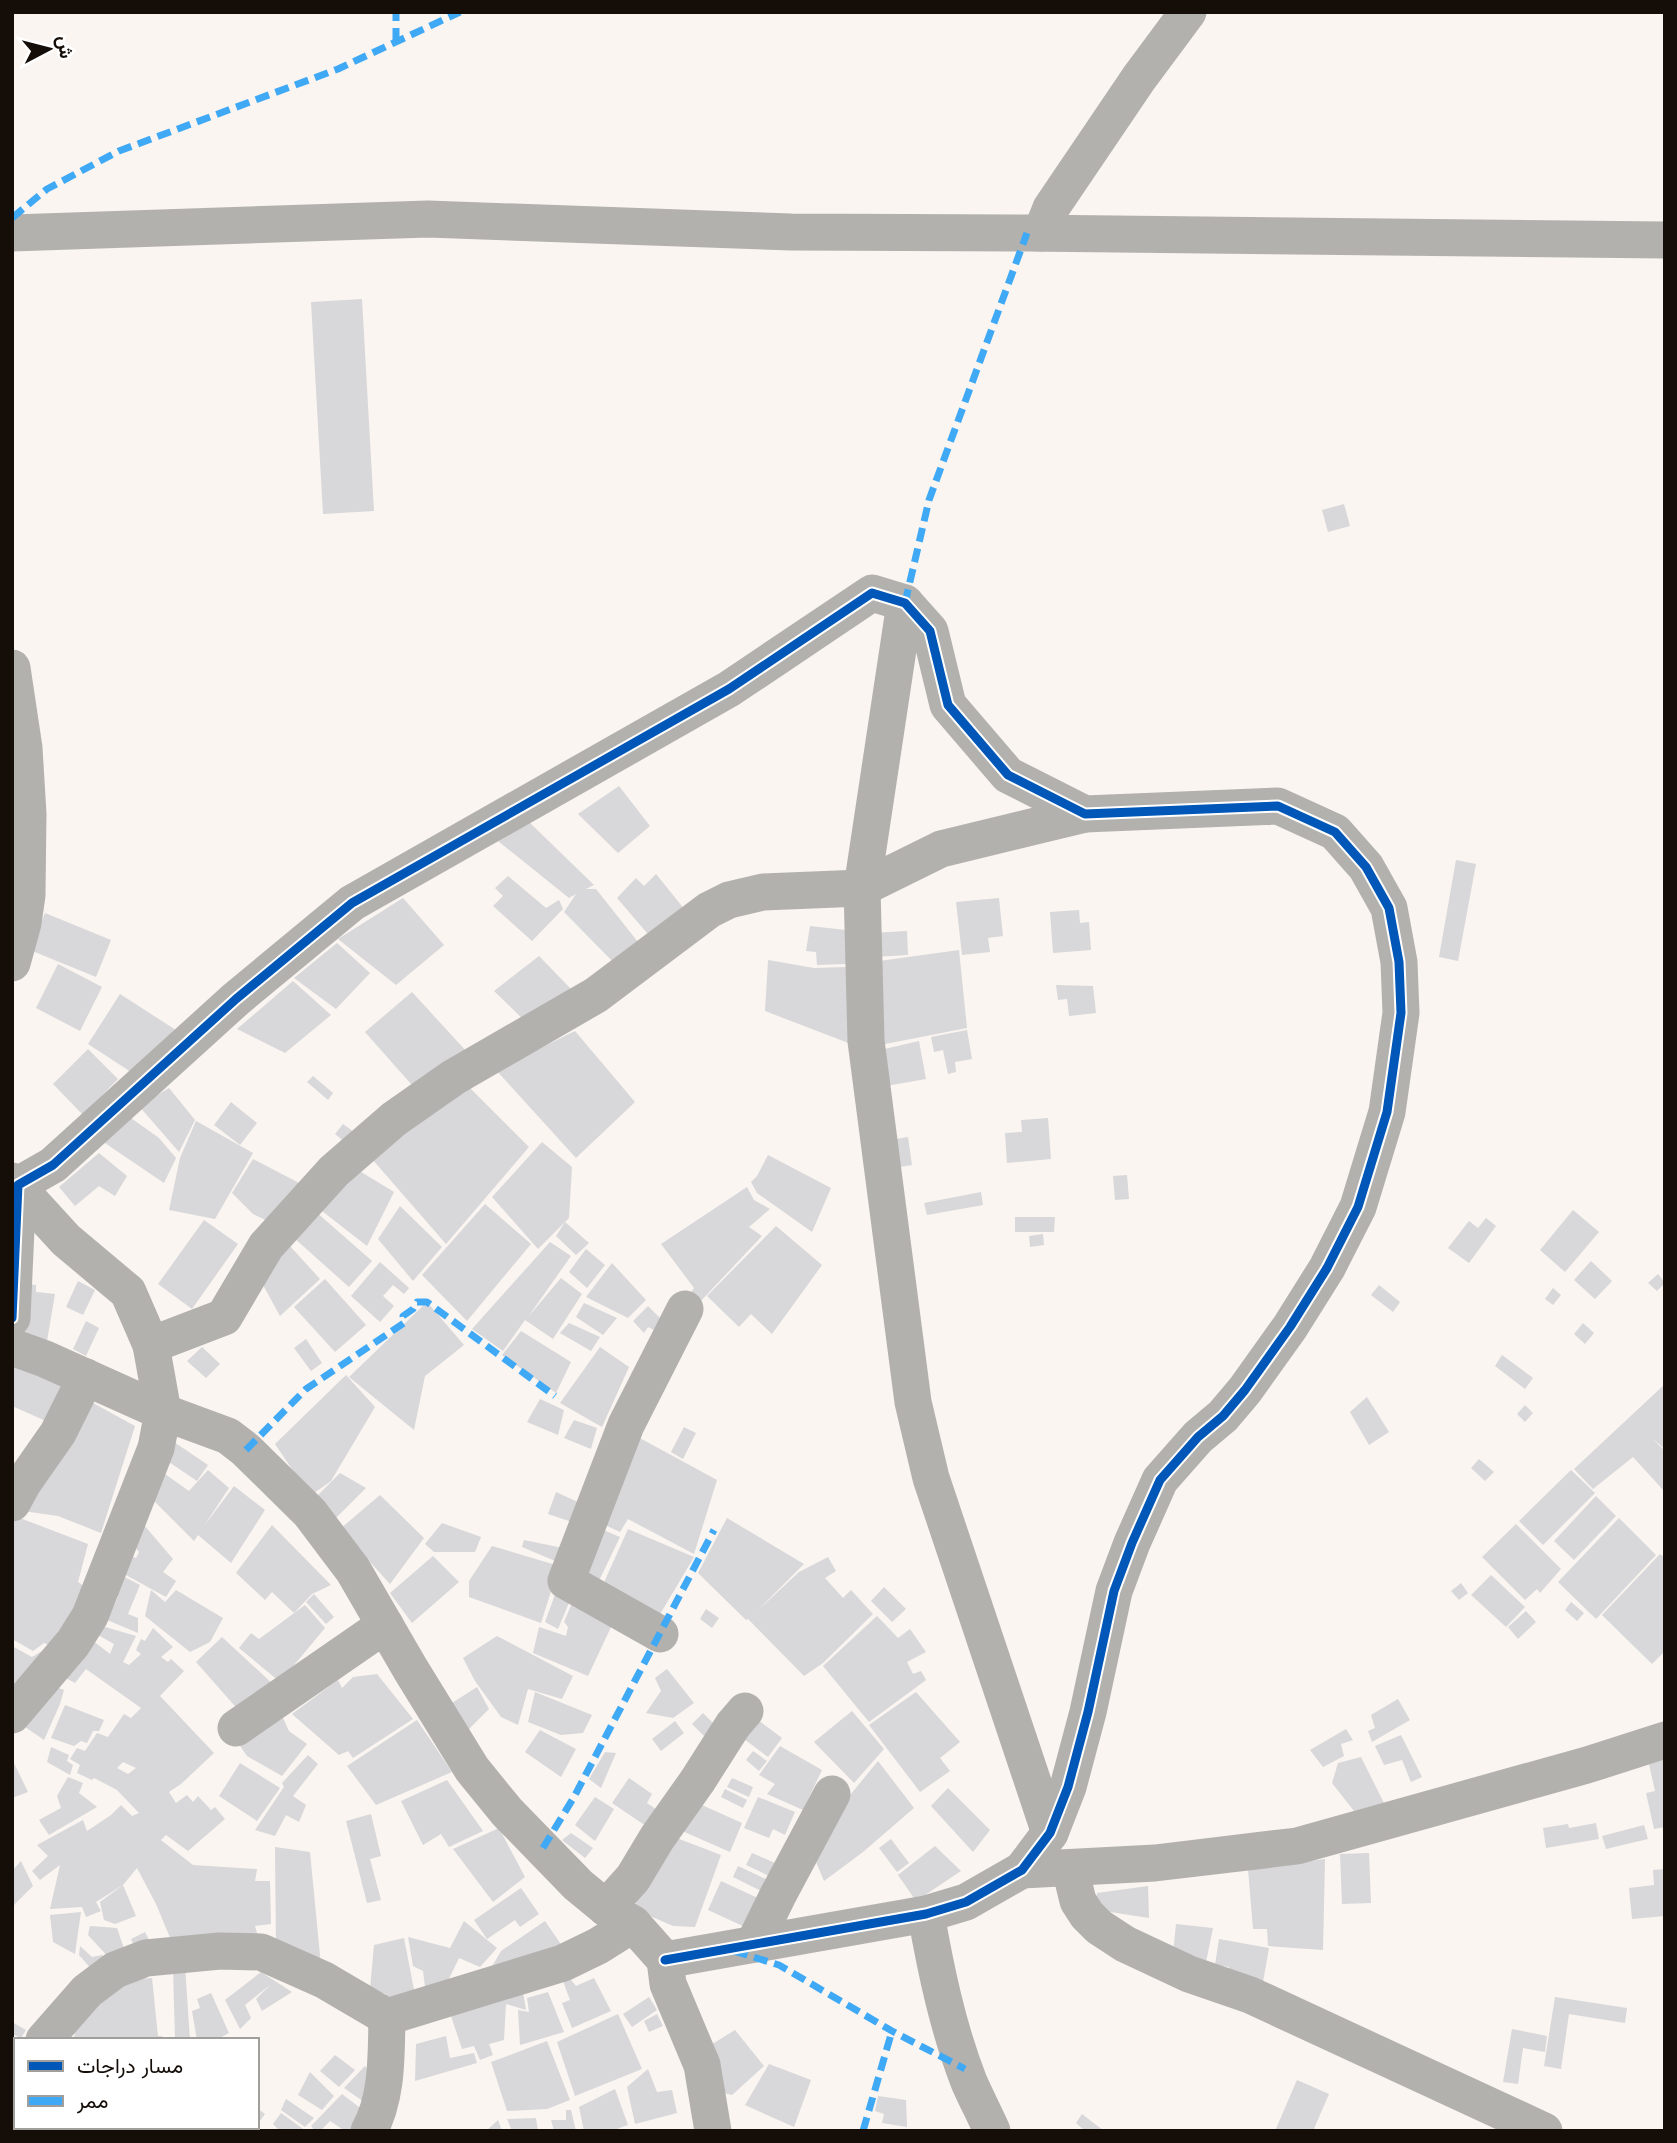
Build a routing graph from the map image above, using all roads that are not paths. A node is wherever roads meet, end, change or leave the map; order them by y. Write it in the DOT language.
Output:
graph roads {
  1 [pos="1188,12"];
  2 [pos="12,233"];
  3 [pos="1041,233"];
  4 [pos="1665,240"];
  5 [pos="905,603"];
  6 [pos="12,668"];
  7 [pos="1085,814"];
  8 [pos="862,888"];
  9 [pos="12,963"];
  10 [pos="15,1183"];
  11 [pos="685,1309"];
  12 [pos="12,1318"];
  13 [pos="151,1345"];
  14 [pos="12,1347"];
  15 [pos="86,1377"];
  16 [pos="163,1412"];
  17 [pos="12,1503"];
  18 [pos="386,1625"];
  19 [pos="660,1634"];
  20 [pos="745,1711"];
  21 [pos="12,1715"];
  22 [pos="236,1728"];
  23 [pos="1665,1740"];
  24 [pos="832,1794"];
  25 [pos="1050,1833"];
  26 [pos="1070,1868"];
  27 [pos="1022,1870"];
  28 [pos="926,1914"];
  29 [pos="619,1916"];
  30 [pos="754,1944"];
  31 [pos="665,1960"];
  32 [pos="387,2017"];
  33 [pos="46,2038"];
  34 [pos="369,2131"];
  35 [pos="713,2131"];
  36 [pos="992,2131"];
  37 [pos="1544,2131"];
  1 -- 3 [label="street"];
  2 -- 3 [label="street"];
  3 -- 4 [label="street"];
  5 -- 7 [label="street"];
  5 -- 8 [label="street"];
  5 -- 10 [label="street"];
  6 -- 9 [label="street"];
  7 -- 8 [label="street"];
  7 -- 25 [label="street"];
  8 -- 13 [label="street"];
  8 -- 25 [label="street"];
  10 -- 12 [label="street"];
  10 -- 13 [label="street"];
  11 -- 19 [label="street"];
  13 -- 16 [label="street"];
  14 -- 15 [label="street"];
  15 -- 16 [label="street"];
  15 -- 17 [label="street"];
  16 -- 18 [label="street"];
  16 -- 21 [label="street"];
  18 -- 22 [label="street"];
  18 -- 29 [label="street"];
  20 -- 29 [label="street"];
  23 -- 26 [label="street"];
  24 -- 30 [label="street"];
  25 -- 27 [label="street"];
  26 -- 27 [label="street"];
  26 -- 37 [label="street"];
  27 -- 28 [label="street"];
  28 -- 30 [label="street"];
  28 -- 36 [label="street"];
  29 -- 31 [label="street"];
  29 -- 32 [label="street"];
  30 -- 31 [label="street"];
  31 -- 35 [label="street"];
  32 -- 33 [label="street"];
  32 -- 34 [label="street"];
}
